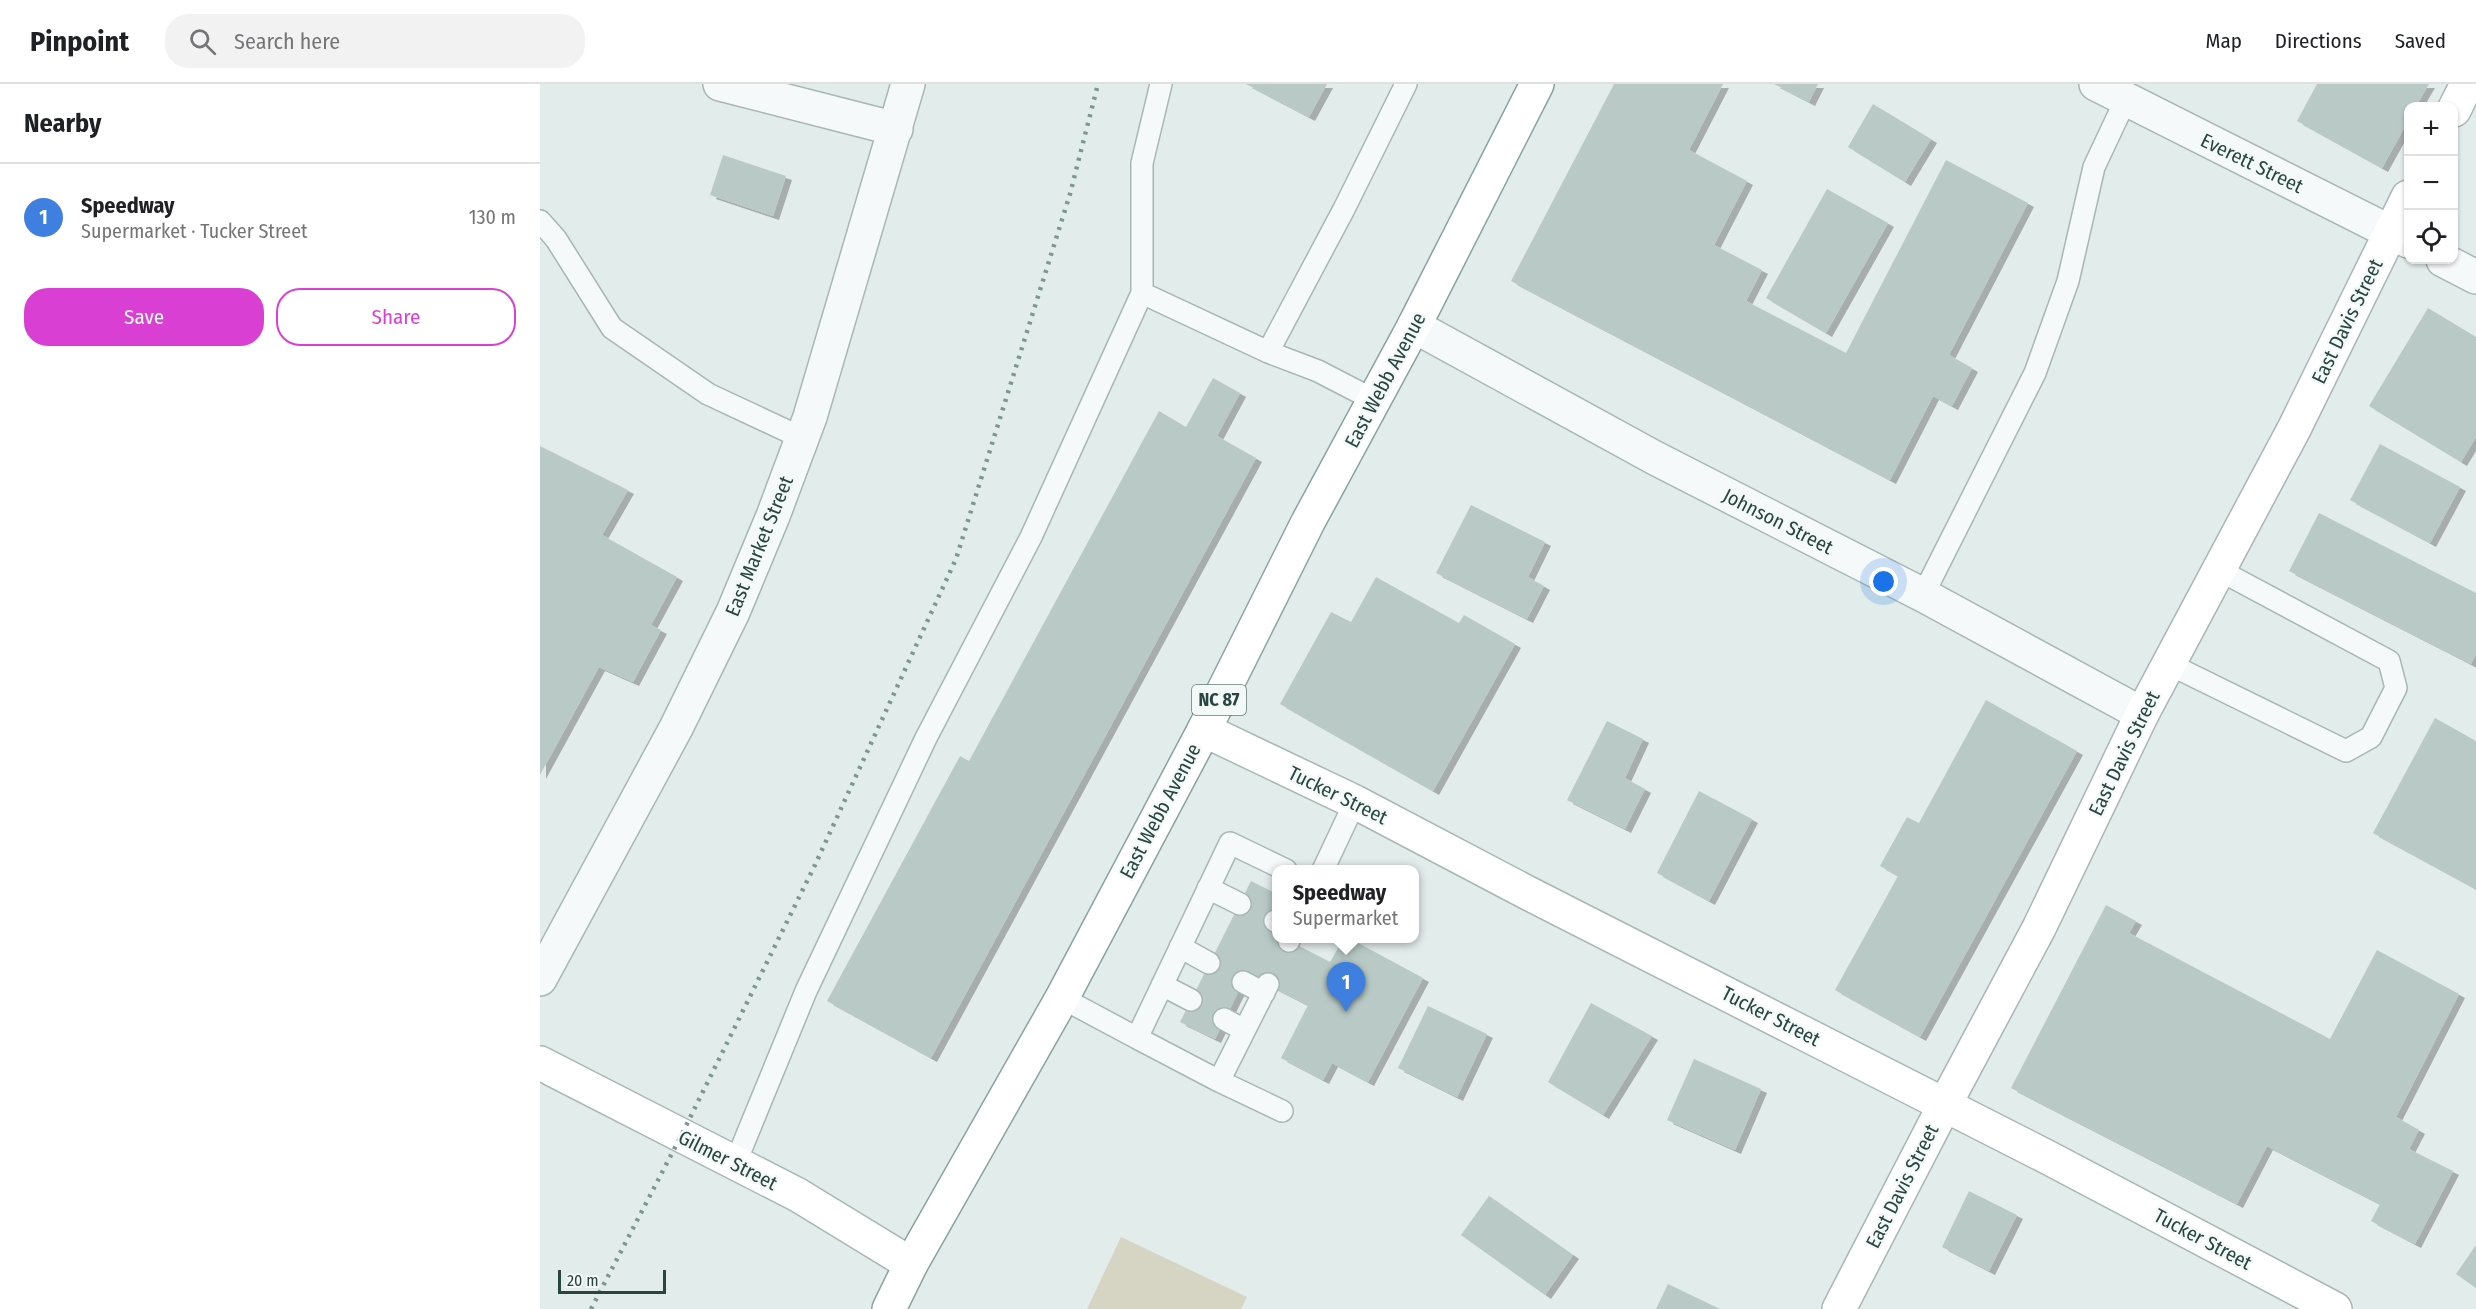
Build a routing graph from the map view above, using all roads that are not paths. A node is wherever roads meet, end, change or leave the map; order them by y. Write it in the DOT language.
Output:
graph roads {
  1 [pos="720,84"];
  2 [pos="908,84"];
  3 [pos="1161,84"];
  4 [pos="1406,84"];
  5 [pos="1537,84"];
  6 [pos="2096,84"];
  7 [pos="2467,84"];
  8 [pos="2126,99"];
  9 [pos="2458,103"];
  10 [pos="896,129"];
  11 [pos="2406,210"];
  12 [pos="540,221"];
  13 [pos="2400,236"];
  14 [pos="2451,264"];
  15 [pos="2476,277"];
  16 [pos="1142,293"];
  17 [pos="1414,326"];
  18 [pos="1268,352"];
  19 [pos="1374,400"];
  20 [pos="802,438"];
  21 [pos="2219,570"];
  22 [pos="1923,595"];
  23 [pos="2169,664"];
  24 [pos="2142,714"];
  25 [pos="1204,730"];
  26 [pos="1356,802"];
  27 [pos="1276,865"];
  28 [pos="1325,865"];
  29 [pos="1208,888"];
  30 [pos="1240,904"];
  31 [pos="1180,947"];
  32 [pos="1209,963"];
  33 [pos="540,979"];
  34 [pos="1243,982"];
  35 [pos="1162,985"];
  36 [pos="1062,998"];
  37 [pos="1191,1000"];
  38 [pos="1224,1019"];
  39 [pos="1244,1030"];
  40 [pos="1137,1038"];
  41 [pos="540,1063"];
  42 [pos="1219,1081"];
  43 [pos="1944,1106"];
  44 [pos="1282,1111"];
  45 [pos="735,1164"];
  46 [pos="911,1264"];
  47 [pos="889,1309"];
  48 [pos="1839,1309"];
  49 [pos="2335,1309"];
  1 -- 10 [label="street"];
  2 -- 10 [label="street, East Market Street"];
  3 -- 16 [label="lane"];
  4 -- 18 [label="lane"];
  5 -- 17 [label="main road, East Webb Avenue / NC 87"];
  6 -- 8 [label="street, Everett Street"];
  7 -- 9 [label="main road"];
  8 -- 13 [label="street, Everett Street"];
  8 -- 22 [label="lane"];
  10 -- 20 [label="street, East Market Street"];
  11 -- 13 [label="main road, East Davis Street"];
  12 -- 20 [label="lane"];
  13 -- 21 [label="main road, East Davis Street"];
  14 -- 15 [label="street"];
  16 -- 18 [label="lane"];
  16 -- 45 [label="lane"];
  17 -- 19 [label="main road, East Webb Avenue / NC 87"];
  17 -- 22 [label="street, Johnson Street"];
  18 -- 19 [label="lane"];
  19 -- 25 [label="main road, East Webb Avenue / NC 87"];
  20 -- 33 [label="street, East Market Street"];
  21 -- 23 [label="main road, East Davis Street"];
  21 -- 23 [label="lane"];
  22 -- 24 [label="street, Johnson Street"];
  23 -- 24 [label="main road, East Davis Street"];
  24 -- 43 [label="main road, East Davis Street"];
  25 -- 26 [label="main road, Tucker Street"];
  25 -- 36 [label="main road, East Webb Avenue / NC 87"];
  26 -- 28 [label="lane"];
  26 -- 43 [label="main road, Tucker Street"];
  27 -- 29 [label="lane"];
  29 -- 30 [label="lane"];
  29 -- 31 [label="lane"];
  31 -- 32 [label="lane"];
  31 -- 35 [label="lane"];
  34 -- 39 [label="lane"];
  35 -- 37 [label="lane"];
  35 -- 40 [label="lane"];
  36 -- 40 [label="lane"];
  36 -- 46 [label="main road, East Webb Avenue / NC 87"];
  38 -- 39 [label="lane"];
  39 -- 42 [label="lane"];
  40 -- 42 [label="lane"];
  41 -- 45 [label="main road, Gilmer Street"];
  42 -- 44 [label="lane"];
  43 -- 48 [label="main road, East Davis Street"];
  43 -- 49 [label="main road, Tucker Street"];
  45 -- 46 [label="main road, Gilmer Street"];
  46 -- 47 [label="main road, East Webb Avenue / NC 87"];
}
